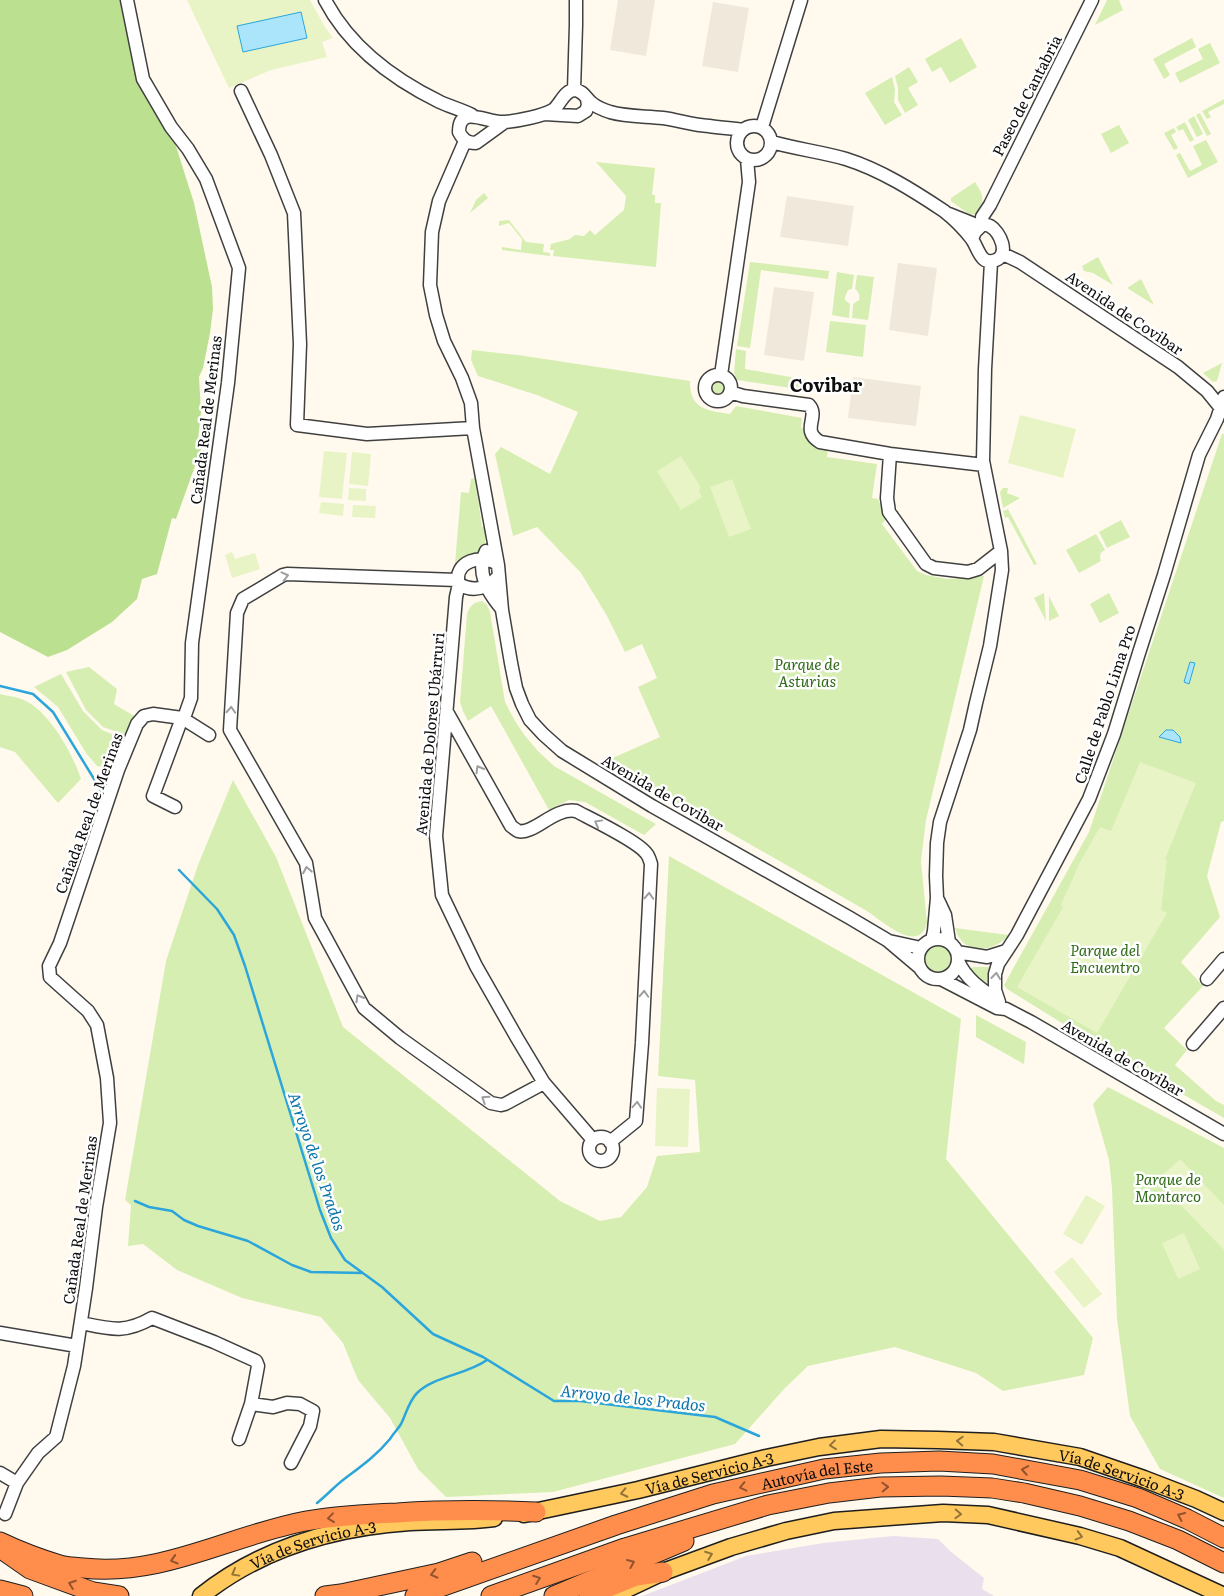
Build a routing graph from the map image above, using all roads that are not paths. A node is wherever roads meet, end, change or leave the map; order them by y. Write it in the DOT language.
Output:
graph roads {
  1 [pos="127,0"];
  2 [pos="325,0"];
  3 [pos="576,0"];
  4 [pos="801,0"];
  5 [pos="1092,0"];
  6 [pos="574,90"];
  7 [pos="241,91"];
  8 [pos="587,99"];
  9 [pos="562,100"];
  10 [pos="442,103"];
  11 [pos="541,114"];
  12 [pos="624,114"];
  13 [pos="575,115"];
  14 [pos="477,117"];
  15 [pos="505,122"];
  16 [pos="707,126"];
  17 [pos="459,127"];
  18 [pos="752,128"];
  19 [pos="485,136"];
  20 [pos="465,141"];
  21 [pos="737,146"];
  22 [pos="771,146"];
  23 [pos="753,160"];
  24 [pos="947,213"];
  25 [pos="984,226"];
  26 [pos="972,238"];
  27 [pos="1004,254"];
  28 [pos="991,262"];
  29 [pos="721,375"];
  30 [pos="730,392"];
  31 [pos="1223,406"];
  32 [pos="473,428"];
  33 [pos="890,454"];
  34 [pos="984,465"];
  35 [pos="492,530"];
  36 [pos="1001,551"];
  37 [pos="483,558"];
  38 [pos="499,570"];
  39 [pos="458,582"];
  40 [pos="487,586"];
  41 [pos="473,589"];
  42 [pos="502,610"];
  43 [pos="455,615"];
  44 [pos="447,712"];
  45 [pos="182,718"];
  46 [pos="209,735"];
  47 [pos="175,807"];
  48 [pos="938,898"];
  49 [pos="887,940"];
  50 [pos="927,944"];
  51 [pos="1006,951"];
  52 [pos="954,952"];
  53 [pos="1224,959"];
  54 [pos="919,967"];
  55 [pos="1207,978"];
  56 [pos="941,979"];
  57 [pos="1002,1005"];
  58 [pos="1224,1008"];
  59 [pos="1193,1044"];
  60 [pos="544,1083"];
  61 [pos="1224,1134"];
  62 [pos="593,1140"];
  63 [pos="610,1142"];
  64 [pos="81,1324"];
  65 [pos="0,1333"];
  66 [pos="77,1346"];
  67 [pos="251,1404"];
  68 [pos="239,1439"];
  69 [pos="291,1463"];
  70 [pos="0,1473"];
  71 [pos="17,1483"];
  72 [pos="768,1505"];
  73 [pos="536,1512"];
  74 [pos="1224,1512"];
  75 [pos="5,1514"];
  76 [pos="616,1525"];
  77 [pos="1224,1538"];
  78 [pos="0,1542"];
  79 [pos="0,1548"];
  80 [pos="1224,1563"];
  81 [pos="663,1572"];
  82 [pos="0,1590"];
  83 [pos="23,1596"];
  84 [pos="118,1596"];
  85 [pos="201,1596"];
  86 [pos="325,1596"];
  87 [pos="415,1596"];
  88 [pos="491,1596"];
  89 [pos="554,1596"];
  90 [pos="585,1596"];
  91 [pos="612,1596"];
  92 [pos="1224,1596"];
  1 -- 45 [label="street, Cañada Real de Merinas"];
  2 -- 10 [label="street"];
  3 -- 6 [label="street"];
  4 -- 18 [label="street"];
  5 -- 25 [label="street, Paseo de Cantabria"];
  6 -- 8 [label="street"];
  6 -- 9 [label="street"];
  7 -- 32 [label="street"];
  8 -- 12 [label="street"];
  8 -- 13 [label="street"];
  9 -- 11 [label="street"];
  9 -- 13 [label="street"];
  10 -- 14 [label="street"];
  10 -- 17 [label="street"];
  11 -- 13 [label="street"];
  11 -- 15 [label="street"];
  12 -- 13 [label="street"];
  12 -- 16 [label="street"];
  14 -- 15 [label="street"];
  14 -- 17 [label="street"];
  14 -- 19 [label="street"];
  15 -- 19 [label="street"];
  16 -- 18 [label="street"];
  16 -- 21 [label="street"];
  17 -- 20 [label="street"];
  18 -- 21 [label="street"];
  18 -- 22 [label="street"];
  19 -- 20 [label="street"];
  20 -- 32 [label="street, Avenida de Covibar"];
  21 -- 23 [label="street"];
  22 -- 23 [label="street"];
  22 -- 24 [label="street"];
  23 -- 29 [label="street"];
  24 -- 25 [label="street"];
  24 -- 26 [label="street"];
  25 -- 26 [label="street"];
  25 -- 27 [label="street"];
  26 -- 28 [label="street"];
  27 -- 28 [label="street"];
  27 -- 31 [label="street, Avenida de Covibar"];
  28 -- 34 [label="street"];
  29 -- 30 [label="street"];
  29 -- 30 [label="street"];
  30 -- 33 [label="street"];
  31 -- 51 [label="street, Calle de Pablo Lima Pro"];
  32 -- 35 [label="street, Avenida de Covibar"];
  33 -- 34 [label="street"];
  33 -- 36 [label="street"];
  34 -- 36 [label="street"];
  35 -- 37 [label="street, Avenida de Covibar"];
  35 -- 38 [label="street, Avenida de Covibar"];
  36 -- 48 [label="street"];
  37 -- 38 [label="street"];
  37 -- 39 [label="street"];
  37 -- 40 [label="street, Avenida de Covibar"];
  38 -- 40 [label="street"];
  38 -- 42 [label="street, Avenida de Covibar"];
  39 -- 41 [label="street"];
  39 -- 43 [label="street, Avenida de Dolores Ubárruri"];
  60 -- 39 [label="street, one-way"];
  40 -- 41 [label="street"];
  40 -- 42 [label="street, Avenida de Covibar"];
  41 -- 43 [label="street, Avenida de Dolores Ubárruri"];
  42 -- 49 [label="street, Avenida de Covibar"];
  43 -- 44 [label="street, Avenida de Dolores Ubárruri"];
  44 -- 60 [label="street, Avenida de Dolores Ubárruri"];
  63 -- 44 [label="street, one-way"];
  45 -- 46 [label="street"];
  45 -- 47 [label="street"];
  45 -- 64 [label="street, Cañada Real de Merinas"];
  48 -- 50 [label="street"];
  48 -- 52 [label="street"];
  49 -- 50 [label="street, Avenida de Covibar"];
  49 -- 54 [label="street, Avenida de Covibar"];
  50 -- 52 [label="street"];
  50 -- 54 [label="street"];
  51 -- 52 [label="street"];
  57 -- 51 [label="street, one-way"];
  52 -- 56 [label="street"];
  52 -- 57 [label="street, Avenida de Covibar"];
  53 -- 55 [label="street"];
  54 -- 56 [label="street"];
  56 -- 57 [label="street, Avenida de Covibar"];
  57 -- 61 [label="street, Avenida de Covibar"];
  58 -- 59 [label="street"];
  60 -- 62 [label="street, Avenida de Dolores Ubárruri"];
  62 -- 63 [label="street"];
  62 -- 63 [label="street"];
  64 -- 66 [label="street, Cañada Real de Merinas"];
  64 -- 67 [label="street"];
  65 -- 66 [label="street"];
  66 -- 71 [label="street, Cañada Real de Merinas"];
  67 -- 68 [label="street"];
  67 -- 69 [label="street"];
  70 -- 71 [label="street"];
  71 -- 75 [label="street, Cañada Real de Merinas"];
  72 -- 80 [label="highway, Autovía del Este, one-way"];
  88 -- 72 [label="highway, Autovía del Este, one-way"];
  89 -- 72 [label="highway, one-way"];
  74 -- 73 [label="main road, Vía de Servicio A-3, one-way"];
  73 -- 78 [label="highway, one-way"];
  73 -- 85 [label="main road, Vía de Servicio A-3, one-way"];
  77 -- 76 [label="highway, Autovía del Este, one-way"];
  76 -- 86 [label="highway, one-way"];
  76 -- 87 [label="highway, Autovía del Este"];
  84 -- 79 [label="highway, one-way"];
  81 -- 90 [label="highway"];
  81 -- 91 [label="main road"];
  81 -- 92 [label="main road, one-way"];
  82 -- 83 [label="highway"];
}
